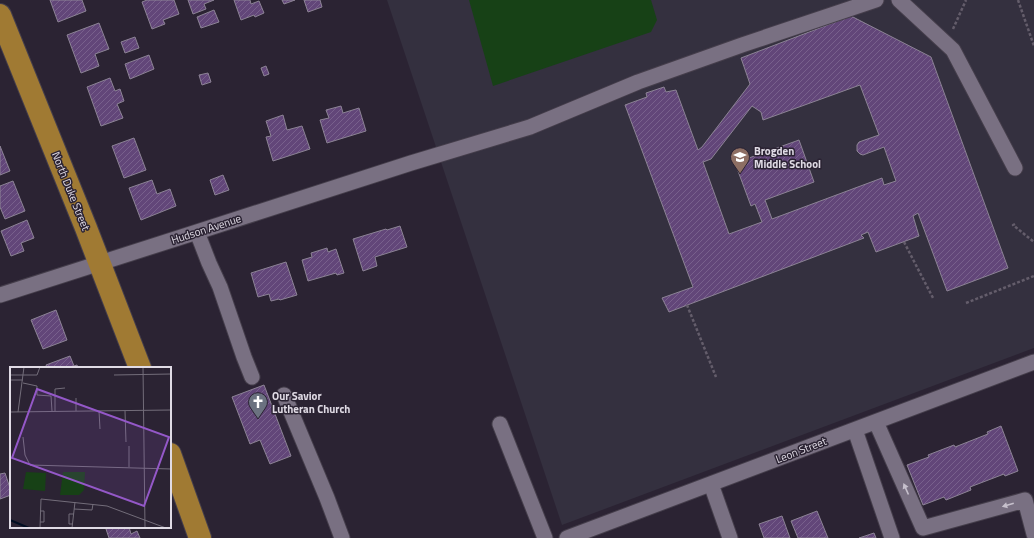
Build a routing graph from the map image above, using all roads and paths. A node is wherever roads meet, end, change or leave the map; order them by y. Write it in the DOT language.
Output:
graph roads {
  1 [pos="876,0"];
  2 [pos="899,0"];
  3 [pos="966,0"];
  4 [pos="1018,0"];
  5 [pos="0,15"];
  6 [pos="946,44"];
  7 [pos="1034,46"];
  8 [pos="1014,168"];
  9 [pos="1015,224"];
  10 [pos="197,232"];
  11 [pos="904,242"];
  12 [pos="1034,242"];
  13 [pos="100,263"];
  14 [pos="1034,276"];
  15 [pos="0,294"];
  16 [pos="933,298"];
  17 [pos="966,303"];
  18 [pos="688,305"];
  19 [pos="1034,362"];
  20 [pos="140,367"];
  21 [pos="252,377"];
  22 [pos="716,377"];
  23 [pos="284,395"];
  24 [pos="876,422"];
  25 [pos="500,424"];
  26 [pos="855,430"];
  27 [pos="171,457"];
  28 [pos="711,484"];
  29 [pos="1034,534"];
  30 [pos="200,538"];
  31 [pos="342,538"];
  32 [pos="545,538"];
  33 [pos="567,538"];
  34 [pos="730,538"];
  35 [pos="892,538"];
  1 -- 10 [label="street, Hudson Avenue"];
  2 -- 6 [label="street"];
  3 -- 6 [label="path"];
  4 -- 7 [label="path"];
  5 -- 13 [label="highway, North Duke Street"];
  6 -- 8 [label="street"];
  9 -- 12 [label="path"];
  10 -- 13 [label="street, Hudson Avenue"];
  10 -- 21 [label="street"];
  11 -- 16 [label="path"];
  13 -- 15 [label="street, Hudson Avenue"];
  13 -- 20 [label="highway, North Duke Street"];
  14 -- 17 [label="path"];
  18 -- 22 [label="path"];
  19 -- 24 [label="street, Leon Street"];
  23 -- 31 [label="street"];
  24 -- 26 [label="street, Leon Street"];
  29 -- 24 [label="street, one-way"];
  25 -- 32 [label="street"];
  26 -- 28 [label="street, Leon Street"];
  26 -- 35 [label="street"];
  27 -- 30 [label="highway"];
  28 -- 33 [label="street, Leon Street"];
  28 -- 34 [label="street"];
}
